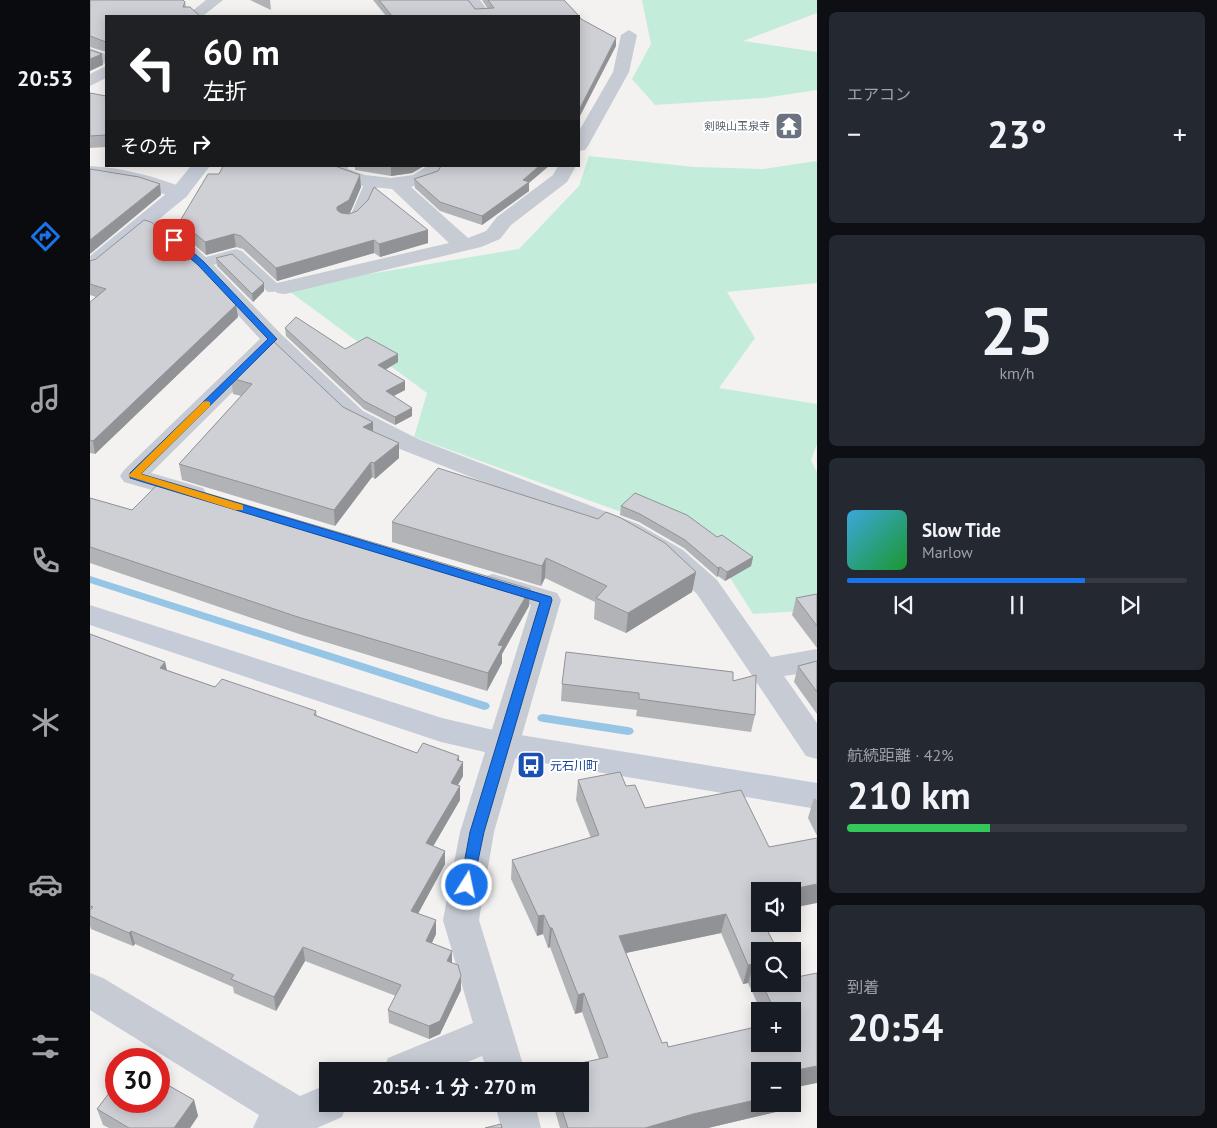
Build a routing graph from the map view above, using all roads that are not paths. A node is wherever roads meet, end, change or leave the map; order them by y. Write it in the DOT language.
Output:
graph roads {
  1 [pos="216,0"];
  2 [pos="472,0"];
  3 [pos="194,15"];
  4 [pos="483,15"];
  5 [pos="629,35"];
  6 [pos="90,53"];
  7 [pos="105,59"];
  8 [pos="105,71"];
  9 [pos="90,81"];
  10 [pos="580,144"];
  11 [pos="200,167"];
  12 [pos="338,167"];
  13 [pos="437,167"];
  14 [pos="566,167"];
  15 [pos="90,172"];
  16 [pos="372,182"];
  17 [pos="396,183"];
  18 [pos="179,193"];
  19 [pos="347,221"];
  20 [pos="144,224"];
  21 [pos="463,245"];
  22 [pos="201,263"];
  23 [pos="90,266"];
  24 [pos="285,288"];
  25 [pos="273,339"];
  26 [pos="218,501"];
  27 [pos="472,577"];
  28 [pos="90,615"];
  29 [pos="817,660"];
  30 [pos="764,669"];
  31 [pos="502,744"];
  32 [pos="817,747"];
  33 [pos="817,796"];
  34 [pos="90,990"];
  35 [pos="495,1032"];
  36 [pos="423,1062"];
  37 [pos="503,1062"];
  38 [pos="517,1112"];
  39 [pos="299,1116"];
  40 [pos="521,1128"];
  1 -- 3 [label="street"];
  2 -- 4 [label="street"];
  5 -- 10 [label="street"];
  6 -- 7 [label="street"];
  8 -- 9 [label="street"];
  11 -- 18 [label="street"];
  12 -- 16 [label="street"];
  13 -- 17 [label="street"];
  14 -- 21 [label="street"];
  15 -- 18 [label="street"];
  16 -- 17 [label="street"];
  16 -- 19 [label="lane"];
  17 -- 21 [label="street"];
  18 -- 20 [label="street"];
  20 -- 22 [label="street"];
  20 -- 23 [label="street"];
  21 -- 24 [label="street"];
  22 -- 24 [label="lane"];
  22 -- 25 [label="street"];
  25 -- 26 [label="street"];
  25 -- 30 [label="street"];
  27 -- 31 [label="street"];
  28 -- 31 [label="street"];
  29 -- 30 [label="street"];
  30 -- 32 [label="street"];
  31 -- 33 [label="street"];
  31 -- 35 [label="street"];
  34 -- 39 [label="street"];
  35 -- 36 [label="street"];
  35 -- 37 [label="street"];
  38 -- 40 [label="street"];
}
